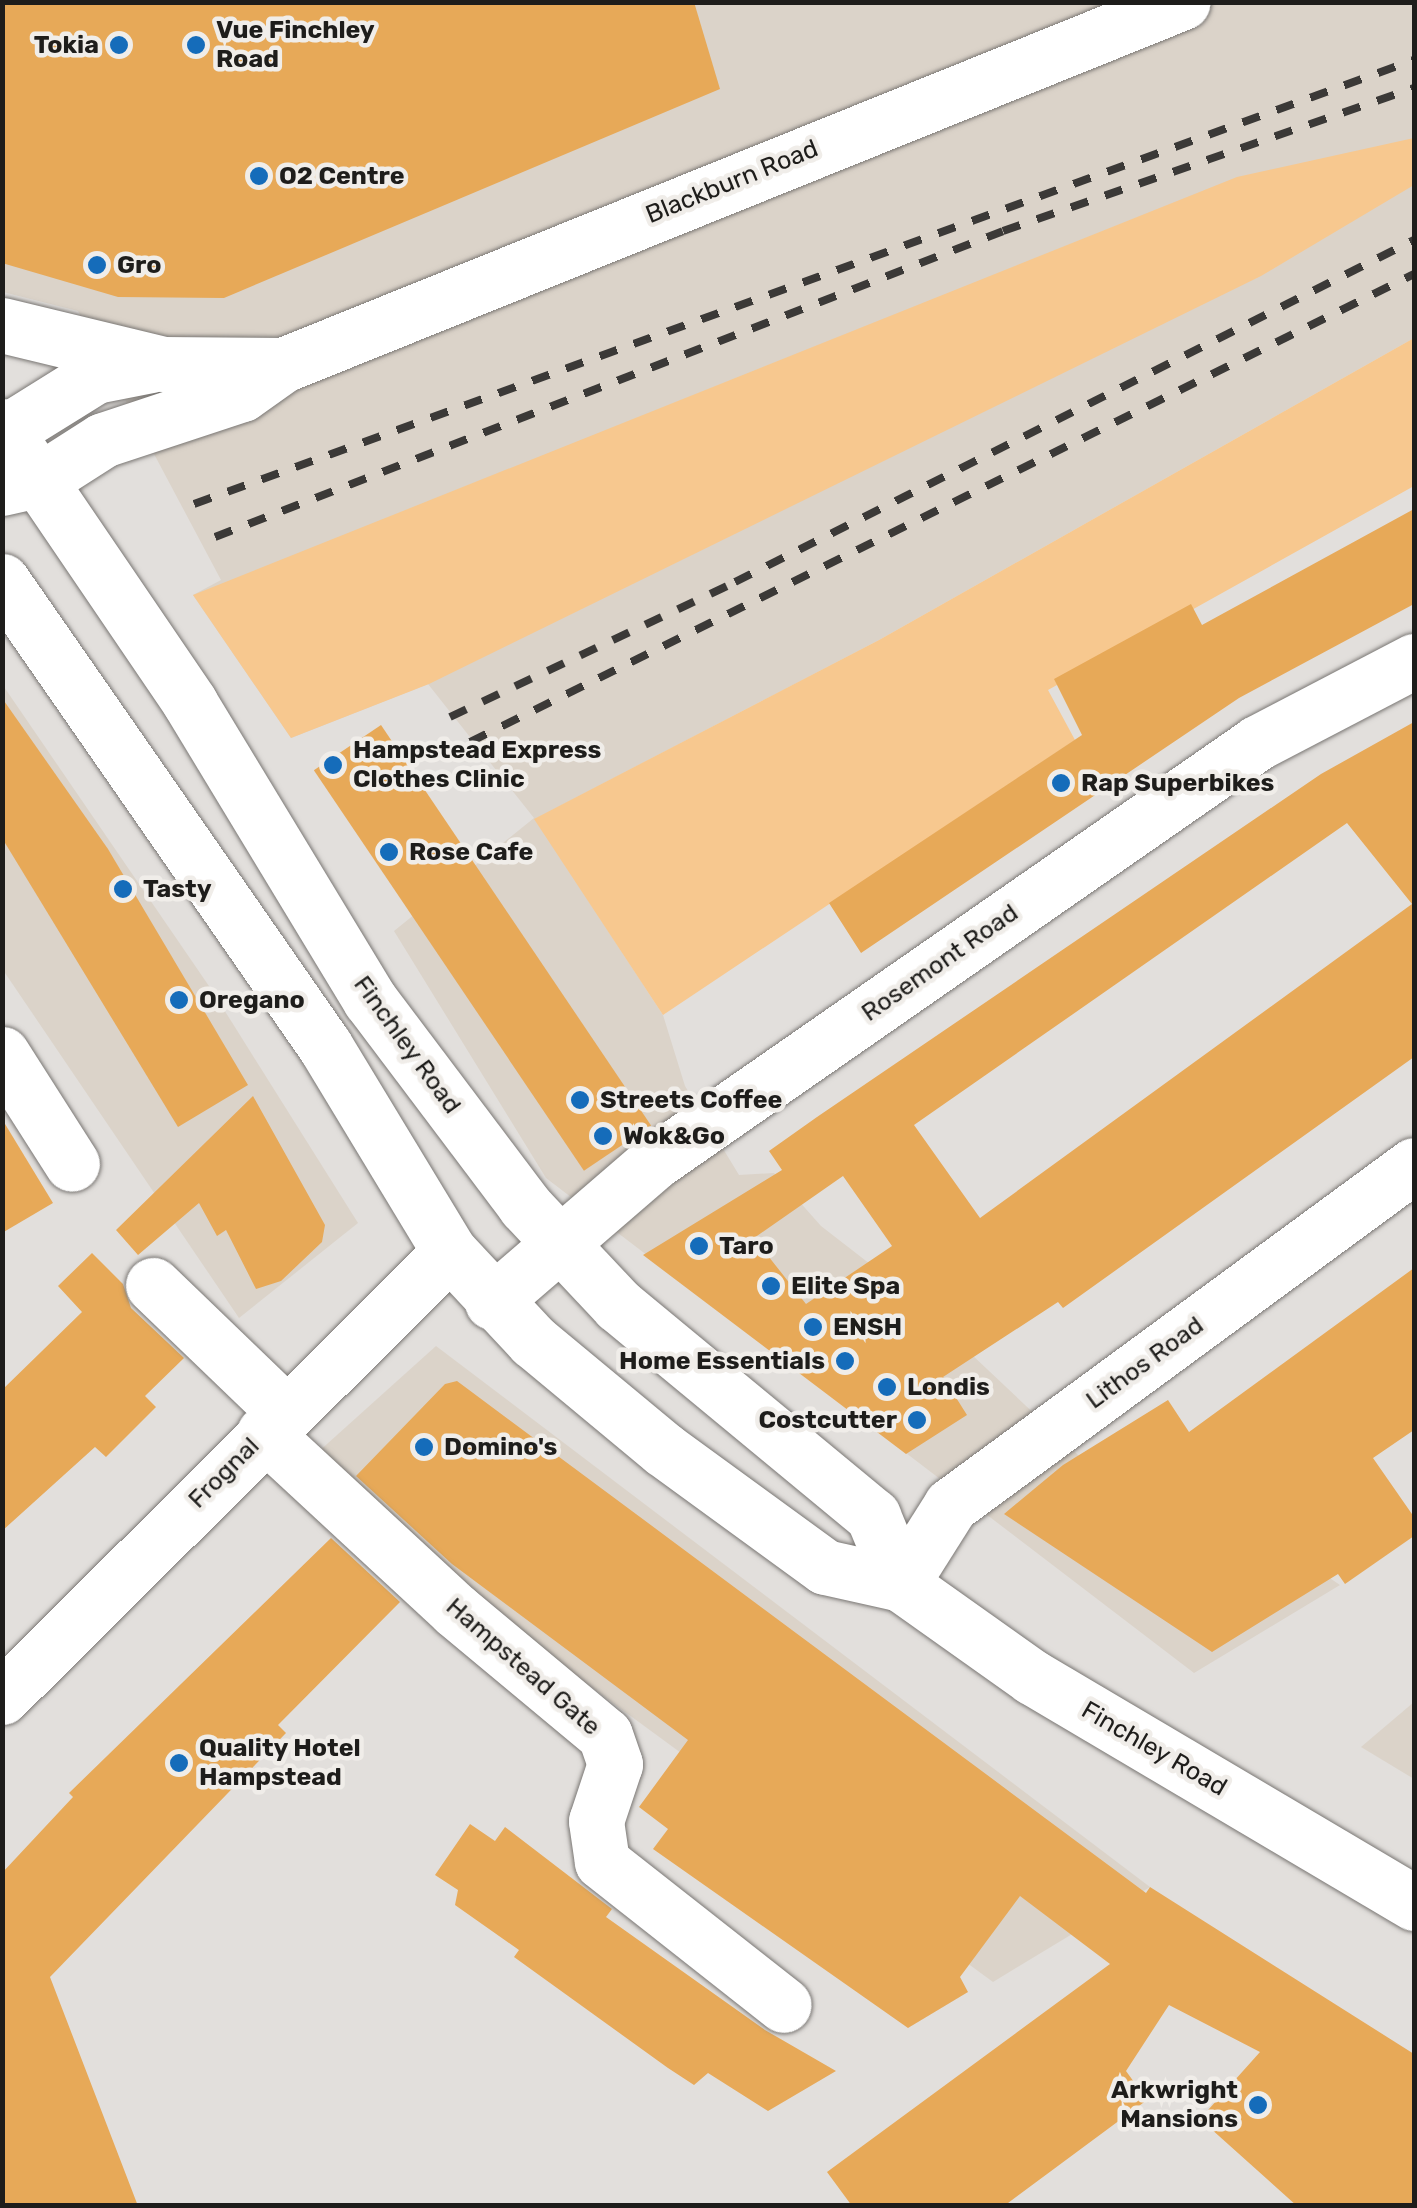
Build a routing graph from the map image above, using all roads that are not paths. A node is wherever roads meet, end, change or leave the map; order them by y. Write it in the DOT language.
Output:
graph roads {
  1 [pos="1183,2"];
  2 [pos="2,325"];
  3 [pos="162,364"];
  4 [pos="284,365"];
  5 [pos="4,430"];
  6 [pos="22,484"];
  7 [pos="2,580"];
  8 [pos="1414,661"];
  9 [pos="2,1054"];
  10 [pos="72,1164"];
  11 [pos="1414,1166"];
  12 [pos="559,1245"];
  13 [pos="450,1252"];
  14 [pos="153,1285"];
  15 [pos="492,1302"];
  16 [pos="274,1422"];
  17 [pos="901,1584"];
  18 [pos="2,1697"];
  19 [pos="1414,1902"];
  20 [pos="784,2005"];
  1 -- 4 [label="main road, Blackburn Road"];
  2 -- 3 [label="main road, Blackburn Road"];
  3 -- 4 [label="main road, Blackburn Road"];
  3 -- 5 [label="main road, Blackburn Road"];
  4 -- 6 [label="main road, Blackburn Road"];
  5 -- 6 [label="main road, Finchley Road"];
  6 -- 12 [label="main road, Finchley Road"];
  7 -- 13 [label="main road, Finchley Road"];
  8 -- 12 [label="main road, Rosemont Road"];
  9 -- 10 [label="main road"];
  11 -- 17 [label="main road, Lithos Road"];
  12 -- 15 [label="main road, Rosemont Road"];
  12 -- 17 [label="main road, Finchley Road"];
  13 -- 15 [label="main road, Finchley Road"];
  13 -- 16 [label="main road, Frognal"];
  14 -- 16 [label="main road, Hampstead Gate"];
  15 -- 17 [label="main road, Finchley Road"];
  16 -- 18 [label="main road, Frognal"];
  16 -- 20 [label="main road, Hampstead Gate"];
  17 -- 19 [label="main road, Finchley Road"];
}
